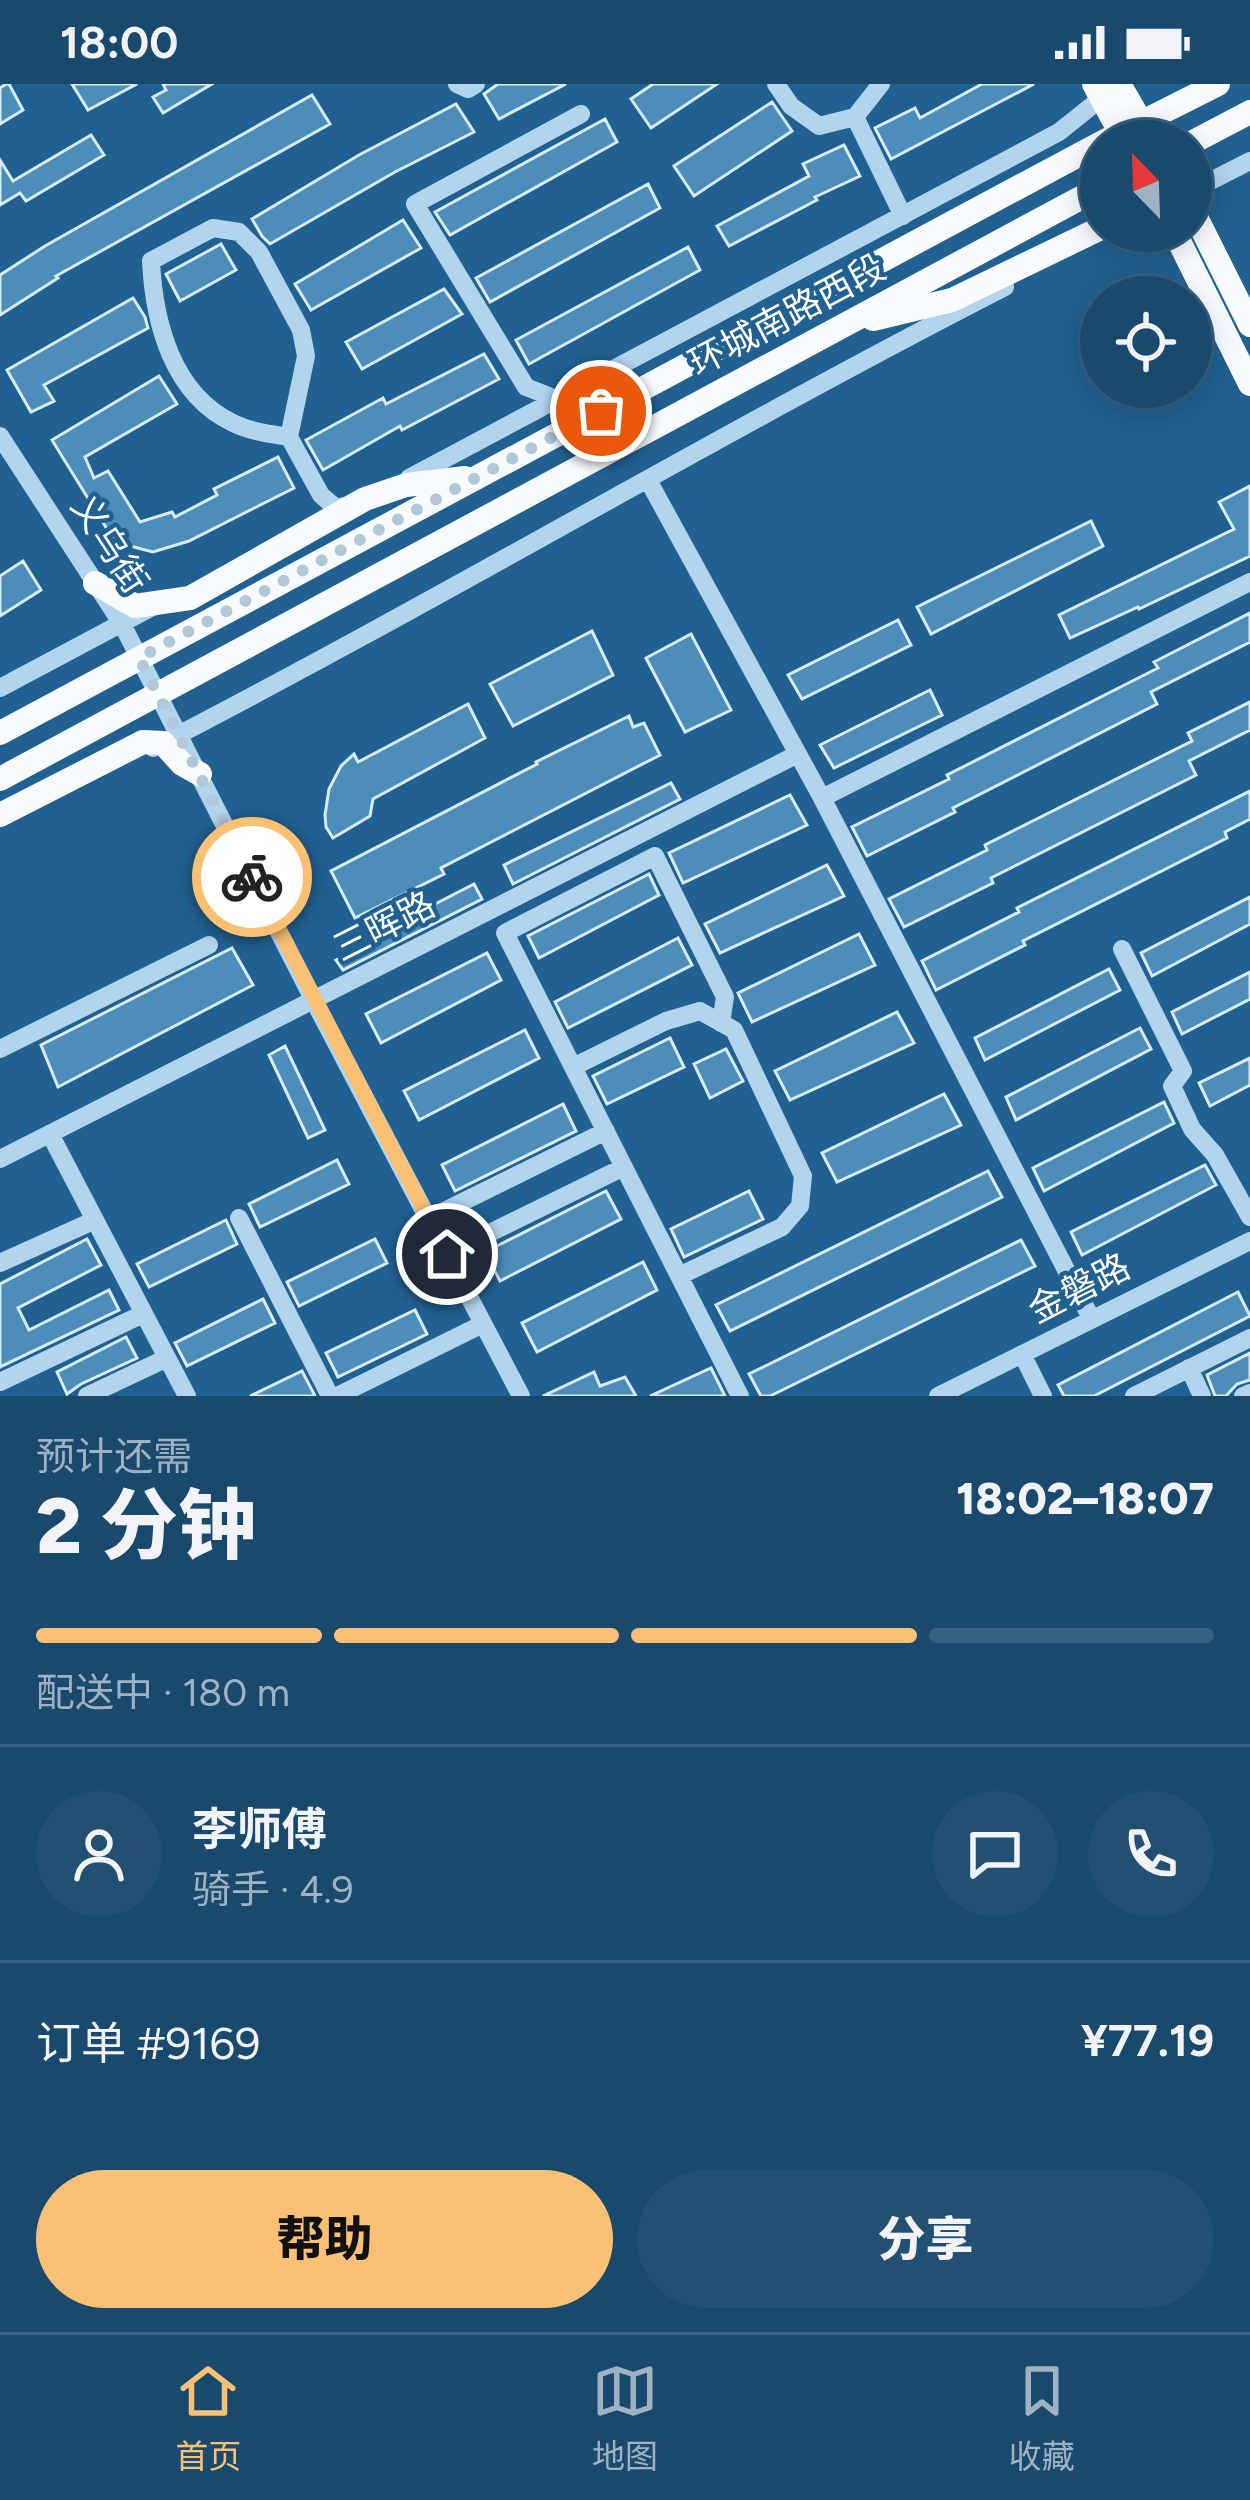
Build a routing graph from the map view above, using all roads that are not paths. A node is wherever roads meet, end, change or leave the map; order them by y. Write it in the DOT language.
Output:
graph roads {
  1 [pos="457,84"];
  2 [pos="476,84"];
  3 [pos="776,84"];
  4 [pos="881,84"];
  5 [pos="1218,84"];
  6 [pos="1111,87"];
  7 [pos="1250,112"];
  8 [pos="581,114"];
  9 [pos="855,117"];
  10 [pos="1120,120"];
  11 [pos="1154,120"];
  12 [pos="1212,132"];
  13 [pos="1080,160"];
  14 [pos="1250,160"];
  15 [pos="1212,180"];
  16 [pos="1080,199"];
  17 [pos="902,216"];
  18 [pos="1080,238"];
  19 [pos="1080,248"];
  20 [pos="1212,249"];
  21 [pos="1184,252"];
  22 [pos="1250,325"];
  23 [pos="842,327"];
  24 [pos="1250,384"];
  25 [pos="559,400"];
  26 [pos="0,436"];
  27 [pos="289,437"];
  28 [pos="479,476"];
  29 [pos="648,480"];
  30 [pos="347,506"];
  31 [pos="95,583"];
  32 [pos="1250,583"];
  33 [pos="163,602"];
  34 [pos="122,623"];
  35 [pos="139,658"];
  36 [pos="0,688"];
  37 [pos="158,694"];
  38 [pos="0,733"];
  39 [pos="172,738"];
  40 [pos="798,754"];
  41 [pos="200,774"];
  42 [pos="0,779"];
  43 [pos="822,798"];
  44 [pos="0,815"];
  45 [pos="0,827"];
  46 [pos="209,945"];
  47 [pos="1122,949"];
  48 [pos="313,999"];
  49 [pos="722,1022"];
  50 [pos="0,1049"];
  51 [pos="573,1066"];
  52 [pos="606,1131"];
  53 [pos="50,1134"];
  54 [pos="0,1159"];
  55 [pos="624,1167"];
  56 [pos="1250,1217"];
  57 [pos="239,1218"];
  58 [pos="428,1219"];
  59 [pos="93,1221"];
  60 [pos="1250,1241"];
  61 [pos="447,1254"];
  62 [pos="0,1263"];
  63 [pos="679,1276"];
  64 [pos="143,1314"];
  65 [pos="1091,1318"];
  66 [pos="483,1324"];
  67 [pos="1250,1337"];
  68 [pos="1022,1354"];
  69 [pos="167,1358"];
  70 [pos="1189,1368"];
  71 [pos="0,1382"];
  72 [pos="87,1396"];
  73 [pos="187,1396"];
  74 [pos="333,1396"];
  75 [pos="521,1396"];
  76 [pos="740,1396"];
  77 [pos="938,1396"];
  78 [pos="1043,1396"];
  79 [pos="1134,1396"];
  80 [pos="1202,1396"];
  1 -- 2 [label="street"];
  3 -- 9 [label="street"];
  4 -- 9 [label="street"];
  5 -- 11 [label="main road, 环城南路西段"];
  6 -- 10 [label="main road"];
  6 -- 17 [label="street"];
  7 -- 12 [label="main road"];
  8 -- 25 [label="street"];
  9 -- 17 [label="street"];
  13 -- 28 [label="main road, 环城南路西段"];
  14 -- 15 [label="street"];
  16 -- 23 [label="main road, 环城南路西段"];
  17 -- 25 [label="street"];
  18 -- 23 [label="main road"];
  19 -- 29 [label="street"];
  20 -- 22 [label="main road"];
  21 -- 24 [label="main road"];
  23 -- 37 [label="main road, 环城南路西段"];
  25 -- 30 [label="street"];
  26 -- 31 [label="street, 义乌街"];
  27 -- 27 [label="street"];
  27 -- 30 [label="street"];
  28 -- 30 [label="main road"];
  28 -- 35 [label="main road, 环城南路西段"];
  29 -- 39 [label="street"];
  29 -- 40 [label="street"];
  30 -- 33 [label="main road"];
  31 -- 33 [label="main road"];
  31 -- 34 [label="street, 义乌街"];
  32 -- 43 [label="street"];
  33 -- 34 [label="street"];
  34 -- 35 [label="street, 义乌街"];
  34 -- 36 [label="street"];
  35 -- 37 [label="street, 义乌街"];
  35 -- 38 [label="main road, 环城南路西段"];
  37 -- 39 [label="street, 义乌街"];
  37 -- 42 [label="main road, 环城南路西段"];
  39 -- 41 [label="main road"];
  39 -- 44 [label="main road"];
  39 -- 45 [label="street"];
  40 -- 43 [label="street"];
  40 -- 48 [label="street, 三晖路"];
  41 -- 48 [label="street"];
  43 -- 65 [label="street"];
  46 -- 50 [label="street"];
  47 -- 56 [label="street"];
  48 -- 53 [label="street, 三晖路"];
  48 -- 58 [label="street"];
  49 -- 51 [label="street"];
  49 -- 51 [label="street"];
  49 -- 63 [label="street"];
  51 -- 52 [label="street"];
  52 -- 55 [label="street"];
  52 -- 58 [label="street"];
  53 -- 54 [label="street, 三晖路"];
  53 -- 59 [label="street"];
  55 -- 61 [label="street"];
  55 -- 63 [label="street"];
  57 -- 74 [label="street"];
  58 -- 61 [label="street"];
  59 -- 62 [label="street"];
  59 -- 64 [label="street"];
  60 -- 65 [label="street, 金磐路"];
  61 -- 66 [label="street"];
  63 -- 76 [label="street"];
  64 -- 69 [label="street"];
  64 -- 71 [label="street"];
  65 -- 68 [label="street, 金磐路"];
  66 -- 74 [label="street"];
  66 -- 75 [label="street"];
  67 -- 70 [label="street"];
  68 -- 77 [label="street, 金磐路"];
  68 -- 78 [label="street"];
  69 -- 72 [label="street"];
  69 -- 73 [label="street"];
  70 -- 79 [label="street"];
  70 -- 80 [label="street"];
}
